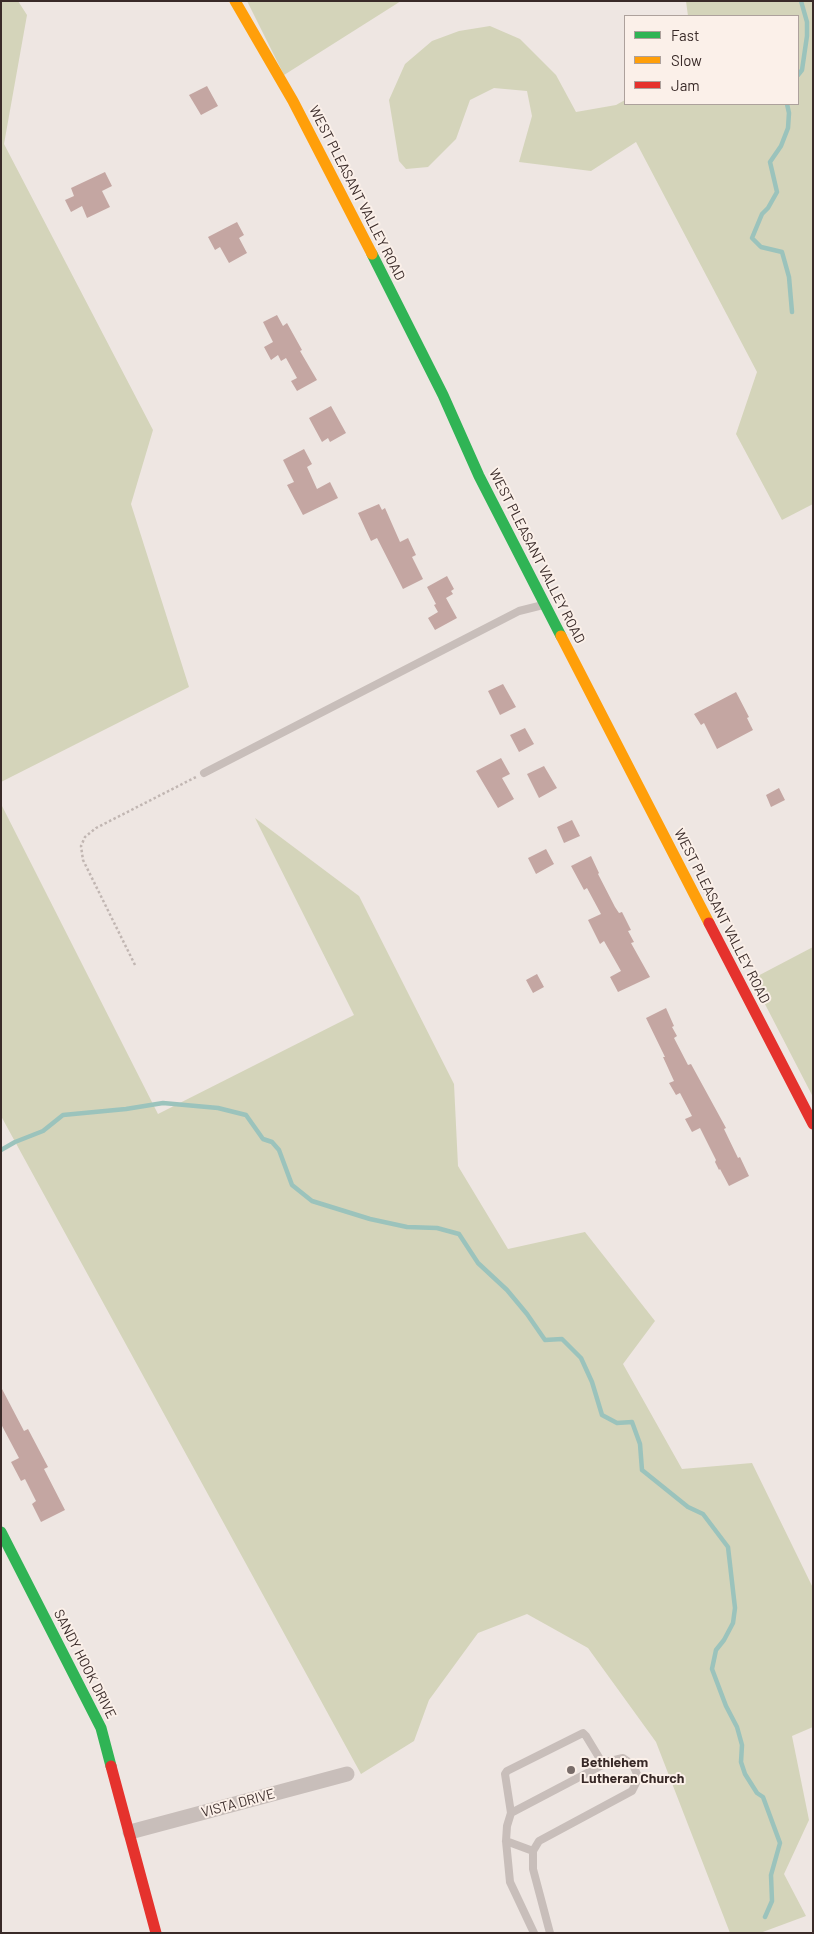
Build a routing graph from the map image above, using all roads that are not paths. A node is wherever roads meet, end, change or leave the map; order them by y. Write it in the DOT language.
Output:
graph roads {
  1 [pos="235,1"];
  2 [pos="545,605"];
  3 [pos="204,773"];
  4 [pos="813,1124"];
  5 [pos="1,1532"];
  6 [pos="603,1764"];
  7 [pos="347,1774"];
  8 [pos="511,1812"];
  9 [pos="130,1832"];
  10 [pos="506,1841"];
  11 [pos="533,1851"];
  12 [pos="156,1933"];
  13 [pos="534,1933"];
  14 [pos="550,1933"];
  1 -- 2 [label="main road, WEST PLEASANT VALLEY ROAD"];
  2 -- 3 [label="lane"];
  2 -- 4 [label="main road, WEST PLEASANT VALLEY ROAD"];
  5 -- 9 [label="main road, SANDY HOOK DRIVE"];
  6 -- 8 [label="lane"];
  6 -- 8 [label="lane"];
  6 -- 11 [label="lane"];
  7 -- 9 [label="street, VISTA DRIVE"];
  8 -- 10 [label="lane"];
  9 -- 12 [label="main road, SANDY HOOK DRIVE"];
  10 -- 11 [label="lane"];
  10 -- 13 [label="lane"];
  11 -- 14 [label="lane"];
}
